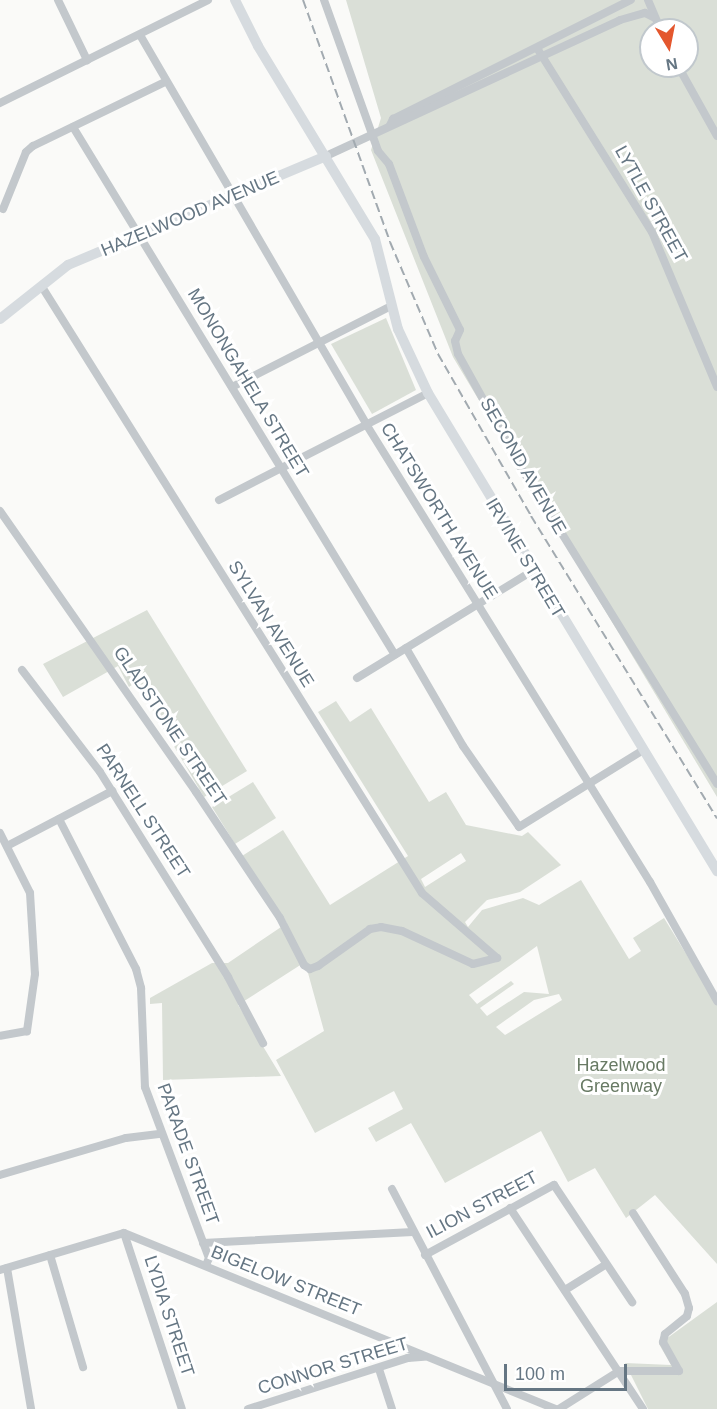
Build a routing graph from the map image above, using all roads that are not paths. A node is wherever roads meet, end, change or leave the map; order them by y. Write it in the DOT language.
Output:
graph roads {
  1 [pos="58,0"];
  2 [pos="208,0"];
  3 [pos="235,0"];
  4 [pos="324,0"];
  5 [pos="631,0"];
  6 [pos="648,0"];
  7 [pos="655,18"];
  8 [pos="140,35"];
  9 [pos="539,52"];
  10 [pos="87,60"];
  11 [pos="685,78"];
  12 [pos="165,82"];
  13 [pos="0,103"];
  14 [pos="73,127"];
  15 [pos="372,133"];
  16 [pos="717,136"];
  17 [pos="326,156"];
  18 [pos="234,196"];
  19 [pos="3,209"];
  20 [pos="141,236"];
  21 [pos="42,287"];
  22 [pos="391,306"];
  23 [pos="0,319"];
  24 [pos="319,342"];
  25 [pos="232,387"];
  26 [pos="717,387"];
  27 [pos="428,393"];
  28 [pos="366,424"];
  29 [pos="281,471"];
  30 [pos="219,500"];
  31 [pos="0,511"];
  32 [pos="532,571"];
  33 [pos="477,604"];
  34 [pos="406,648"];
  35 [pos="395,655"];
  36 [pos="22,670"];
  37 [pos="357,678"];
  38 [pos="643,750"];
  39 [pos="590,784"];
  40 [pos="717,784"];
  41 [pos="112,791"];
  42 [pos="59,819"];
  43 [pos="0,833"];
  44 [pos="7,846"];
  45 [pos="717,871"];
  46 [pos="304,965"];
  47 [pos="717,1001"];
  48 [pos="0,1036"];
  49 [pos="263,1043"];
  50 [pos="161,1134"];
  51 [pos="0,1175"];
  52 [pos="392,1189"];
  53 [pos="510,1208"];
  54 [pos="633,1213"];
  55 [pos="413,1232"];
  56 [pos="124,1233"];
  57 [pos="203,1243"];
  58 [pos="50,1255"];
  59 [pos="425,1255"];
  60 [pos="206,1265"];
  61 [pos="605,1265"];
  62 [pos="4,1269"];
  63 [pos="565,1290"];
  64 [pos="632,1302"];
  65 [pos="428,1357"];
  66 [pos="83,1367"];
  67 [pos="379,1369"];
  68 [pos="619,1371"];
  69 [pos="493,1383"];
  70 [pos="283,1398"];
  71 [pos="31,1409"];
  72 [pos="182,1409"];
  73 [pos="248,1409"];
  74 [pos="286,1409"];
  75 [pos="392,1409"];
  76 [pos="507,1409"];
  77 [pos="557,1409"];
  78 [pos="644,1409"];
  1 -- 10 [label="street"];
  2 -- 8 [label="street"];
  3 -- 17 [label="main road"];
  4 -- 15 [label="street, SECOND AVENUE"];
  5 -- 9 [label="street, HAZELWOOD AVENUE"];
  6 -- 7 [label="street"];
  7 -- 9 [label="street, HAZELWOOD AVENUE"];
  8 -- 10 [label="street"];
  8 -- 12 [label="street, CHATSWORTH AVENUE"];
  9 -- 15 [label="street, HAZELWOOD AVENUE"];
  9 -- 26 [label="street, LYTLE STREET"];
  10 -- 13 [label="street"];
  11 -- 16 [label="street"];
  12 -- 14 [label="street"];
  12 -- 18 [label="street, CHATSWORTH AVENUE"];
  14 -- 19 [label="street"];
  14 -- 20 [label="street, MONONGAHELA STREET"];
  15 -- 17 [label="street, HAZELWOOD AVENUE"];
  15 -- 40 [label="street, SECOND AVENUE"];
  17 -- 18 [label="main road, HAZELWOOD AVENUE"];
  17 -- 22 [label="main road, IRVINE STREET"];
  18 -- 20 [label="main road, HAZELWOOD AVENUE"];
  18 -- 24 [label="street, CHATSWORTH AVENUE"];
  20 -- 21 [label="main road, HAZELWOOD AVENUE"];
  20 -- 25 [label="street, MONONGAHELA STREET"];
  21 -- 23 [label="main road, HAZELWOOD AVENUE"];
  21 -- 46 [label="street, SYLVAN AVENUE"];
  22 -- 24 [label="street"];
  22 -- 27 [label="main road, IRVINE STREET"];
  24 -- 25 [label="street"];
  24 -- 28 [label="street, CHATSWORTH AVENUE"];
  25 -- 29 [label="street, MONONGAHELA STREET"];
  27 -- 28 [label="street"];
  27 -- 32 [label="main road, IRVINE STREET"];
  28 -- 29 [label="street"];
  28 -- 33 [label="street, CHATSWORTH AVENUE"];
  29 -- 30 [label="street"];
  29 -- 35 [label="street, MONONGAHELA STREET"];
  31 -- 46 [label="street, GLADSTONE STREET"];
  32 -- 33 [label="street"];
  32 -- 38 [label="main road, IRVINE STREET"];
  33 -- 34 [label="street"];
  33 -- 39 [label="street, CHATSWORTH AVENUE"];
  34 -- 35 [label="street"];
  34 -- 39 [label="street"];
  35 -- 37 [label="street"];
  36 -- 41 [label="street, PARNELL STREET"];
  38 -- 39 [label="street"];
  38 -- 45 [label="main road, IRVINE STREET"];
  39 -- 47 [label="street, CHATSWORTH AVENUE"];
  41 -- 42 [label="street"];
  41 -- 49 [label="street, PARNELL STREET"];
  42 -- 44 [label="street"];
  42 -- 50 [label="street, PARADE STREET"];
  43 -- 44 [label="street"];
  44 -- 48 [label="street"];
  50 -- 51 [label="street"];
  50 -- 57 [label="street, PARADE STREET"];
  52 -- 55 [label="street"];
  53 -- 59 [label="street, ILION STREET"];
  53 -- 61 [label="street, ILION STREET"];
  53 -- 63 [label="street"];
  54 -- 68 [label="street"];
  55 -- 57 [label="street"];
  55 -- 59 [label="street"];
  56 -- 58 [label="street"];
  56 -- 60 [label="street, BIGELOW STREET"];
  56 -- 72 [label="street, LYDIA STREET"];
  57 -- 60 [label="street, PARADE STREET"];
  58 -- 62 [label="street"];
  58 -- 66 [label="street"];
  59 -- 69 [label="street"];
  60 -- 65 [label="street, BIGELOW STREET"];
  61 -- 63 [label="street"];
  61 -- 64 [label="street"];
  62 -- 71 [label="street"];
  63 -- 68 [label="street"];
  65 -- 67 [label="street, CONNOR STREET"];
  65 -- 69 [label="street, BIGELOW STREET"];
  67 -- 70 [label="street, CONNOR STREET"];
  67 -- 75 [label="street"];
  68 -- 77 [label="street"];
  68 -- 78 [label="street"];
  69 -- 76 [label="street"];
  69 -- 77 [label="street, BIGELOW STREET"];
  70 -- 73 [label="street, CONNOR STREET"];
  70 -- 74 [label="street"];
}
